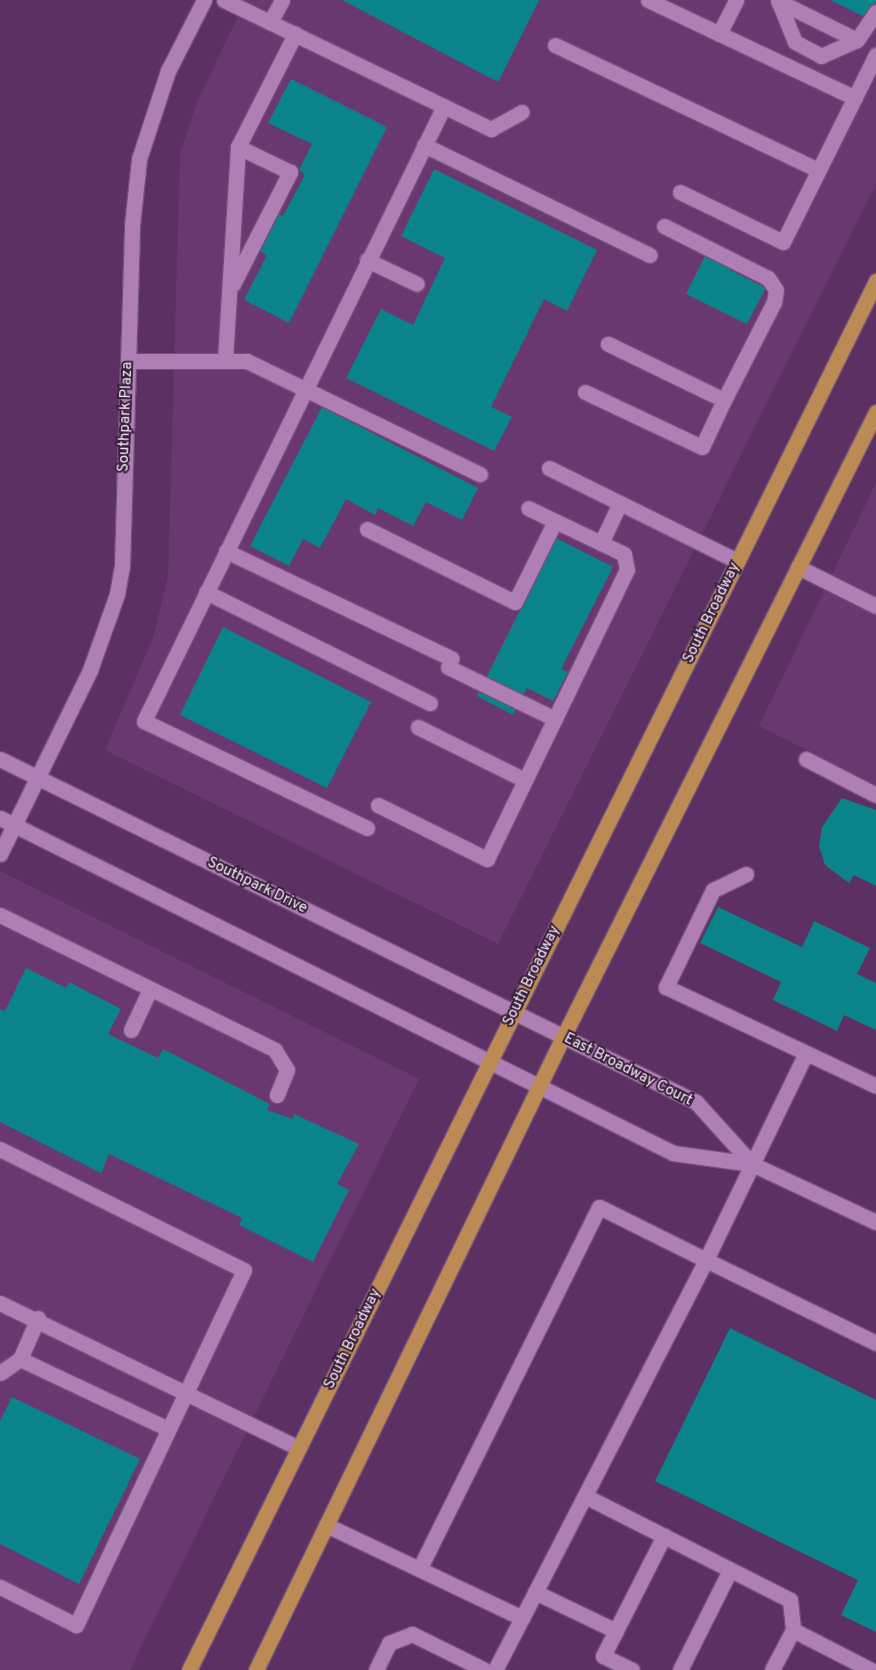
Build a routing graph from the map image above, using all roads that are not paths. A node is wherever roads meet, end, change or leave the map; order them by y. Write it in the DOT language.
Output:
graph roads {
  1 [pos="204,0"];
  2 [pos="224,0"];
  3 [pos="282,0"];
  4 [pos="648,0"];
  5 [pos="736,0"];
  6 [pos="778,1"];
  7 [pos="876,12"];
  8 [pos="270,22"];
  9 [pos="295,34"];
  10 [pos="719,34"];
  11 [pos="857,40"];
  12 [pos="555,45"];
  13 [pos="876,55"];
  14 [pos="854,98"];
  15 [pos="444,106"];
  16 [pos="522,112"];
  17 [pos="424,145"];
  18 [pos="238,148"];
  19 [pos="818,170"];
  20 [pos="680,192"];
  21 [pos="664,226"];
  22 [pos="650,255"];
  23 [pos="367,260"];
  24 [pos="876,281"];
  25 [pos="416,284"];
  26 [pos="229,291"];
  27 [pos="608,344"];
  28 [pos="225,360"];
  29 [pos="128,361"];
  30 [pos="304,388"];
  31 [pos="585,392"];
  32 [pos="724,400"];
  33 [pos="876,412"];
  34 [pos="548,468"];
  35 [pos="480,474"];
  36 [pos="620,503"];
  37 [pos="528,508"];
  38 [pos="556,521"];
  39 [pos="367,530"];
  40 [pos="601,543"];
  41 [pos="226,551"];
  42 [pos="737,561"];
  43 [pos="798,567"];
  44 [pos="206,592"];
  45 [pos="876,606"];
  46 [pos="430,704"];
  47 [pos="555,719"];
  48 [pos="418,727"];
  49 [pos="0,759"];
  50 [pos="806,759"];
  51 [pos="38,778"];
  52 [pos="526,780"];
  53 [pos="876,795"];
  54 [pos="378,806"];
  55 [pos="0,818"];
  56 [pos="14,825"];
  57 [pos="367,828"];
  58 [pos="0,854"];
  59 [pos="746,874"];
  60 [pos="0,915"];
  61 [pos="150,989"];
  62 [pos="514,1012"];
  63 [pos="131,1030"];
  64 [pos="562,1037"];
  65 [pos="805,1055"];
  66 [pos="490,1061"];
  67 [pos="539,1086"];
  68 [pos="876,1086"];
  69 [pos="277,1095"];
  70 [pos="0,1149"];
  71 [pos="752,1164"];
  72 [pos="876,1222"];
  73 [pos="706,1260"];
  74 [pos="0,1303"];
  75 [pos="38,1318"];
  76 [pos="876,1343"];
  77 [pos="20,1359"];
  78 [pos="0,1373"];
  79 [pos="186,1391"];
  80 [pos="168,1429"];
  81 [pos="299,1448"];
  82 [pos="585,1496"];
  83 [pos="326,1524"];
  84 [pos="664,1536"];
  85 [pos="419,1569"];
  86 [pos="730,1570"];
  87 [pos="0,1588"];
  88 [pos="535,1592"];
  89 [pos="522,1618"];
  90 [pos="793,1630"];
  91 [pos="616,1631"];
  92 [pos="189,1670"];
  93 [pos="256,1670"];
  94 [pos="376,1670"];
  95 [pos="485,1670"];
  96 [pos="495,1670"];
  97 [pos="632,1670"];
  98 [pos="680,1670"];
  99 [pos="772,1670"];
  100 [pos="871,1670"];
  1 -- 29 [label="street, Southpark Plaza"];
  2 -- 8 [label="street"];
  3 -- 8 [label="street"];
  4 -- 10 [label="street"];
  5 -- 10 [label="street"];
  6 -- 11 [label="street"];
  6 -- 11 [label="street"];
  7 -- 11 [label="street"];
  8 -- 9 [label="street"];
  9 -- 15 [label="street"];
  9 -- 18 [label="street"];
  10 -- 14 [label="street"];
  12 -- 19 [label="street"];
  13 -- 14 [label="street"];
  14 -- 19 [label="street"];
  15 -- 16 [label="street"];
  15 -- 17 [label="street"];
  17 -- 22 [label="street"];
  17 -- 23 [label="street"];
  18 -- 26 [label="street"];
  18 -- 26 [label="street"];
  19 -- 20 [label="street"];
  21 -- 32 [label="street"];
  23 -- 25 [label="street"];
  23 -- 30 [label="street"];
  24 -- 42 [label="main road, South Broadway"];
  26 -- 28 [label="street"];
  27 -- 32 [label="street"];
  28 -- 29 [label="street"];
  28 -- 30 [label="street"];
  29 -- 51 [label="street, Southpark Plaza"];
  30 -- 35 [label="street"];
  30 -- 41 [label="street"];
  31 -- 32 [label="street"];
  33 -- 43 [label="main road"];
  34 -- 36 [label="street"];
  36 -- 40 [label="street"];
  36 -- 42 [label="street"];
  37 -- 38 [label="street"];
  38 -- 39 [label="street"];
  38 -- 40 [label="street"];
  40 -- 47 [label="street"];
  41 -- 44 [label="street"];
  41 -- 47 [label="street"];
  42 -- 62 [label="main road, South Broadway"];
  43 -- 45 [label="street"];
  43 -- 64 [label="main road"];
  44 -- 46 [label="street"];
  44 -- 57 [label="street"];
  47 -- 52 [label="street"];
  48 -- 52 [label="street"];
  49 -- 51 [label="street, Southpark Drive"];
  50 -- 53 [label="street"];
  51 -- 56 [label="street, Southpark Plaza"];
  51 -- 62 [label="street, Southpark Drive"];
  52 -- 54 [label="street"];
  55 -- 56 [label="street"];
  56 -- 58 [label="street, Southpark Plaza"];
  56 -- 66 [label="street"];
  59 -- 65 [label="street"];
  60 -- 61 [label="street"];
  61 -- 63 [label="street"];
  61 -- 69 [label="street"];
  62 -- 64 [label="street, East Broadway Court"];
  62 -- 66 [label="main road, South Broadway"];
  64 -- 67 [label="main road"];
  64 -- 71 [label="street, East Broadway Court"];
  65 -- 68 [label="street"];
  65 -- 71 [label="street"];
  66 -- 67 [label="street, East Broadway Court"];
  66 -- 81 [label="main road, South Broadway"];
  67 -- 71 [label="street, East Broadway Court"];
  67 -- 83 [label="main road"];
  70 -- 79 [label="street"];
  71 -- 72 [label="street, East Broadway Court"];
  71 -- 73 [label="street"];
  73 -- 76 [label="street"];
  73 -- 82 [label="street"];
  73 -- 85 [label="street"];
  74 -- 75 [label="street"];
  75 -- 77 [label="street"];
  75 -- 79 [label="street"];
  77 -- 78 [label="street"];
  77 -- 80 [label="street"];
  79 -- 80 [label="street"];
  79 -- 81 [label="street"];
  80 -- 87 [label="street"];
  81 -- 92 [label="main road, South Broadway"];
  82 -- 84 [label="street"];
  82 -- 88 [label="street"];
  83 -- 85 [label="street"];
  83 -- 93 [label="main road"];
  84 -- 86 [label="street"];
  84 -- 91 [label="street"];
  85 -- 89 [label="street"];
  86 -- 90 [label="street"];
  86 -- 98 [label="street"];
  88 -- 89 [label="street"];
  88 -- 91 [label="street"];
  89 -- 96 [label="street"];
  90 -- 99 [label="street"];
  90 -- 100 [label="street"];
  91 -- 97 [label="street"];
  94 -- 95 [label="street"];
}
